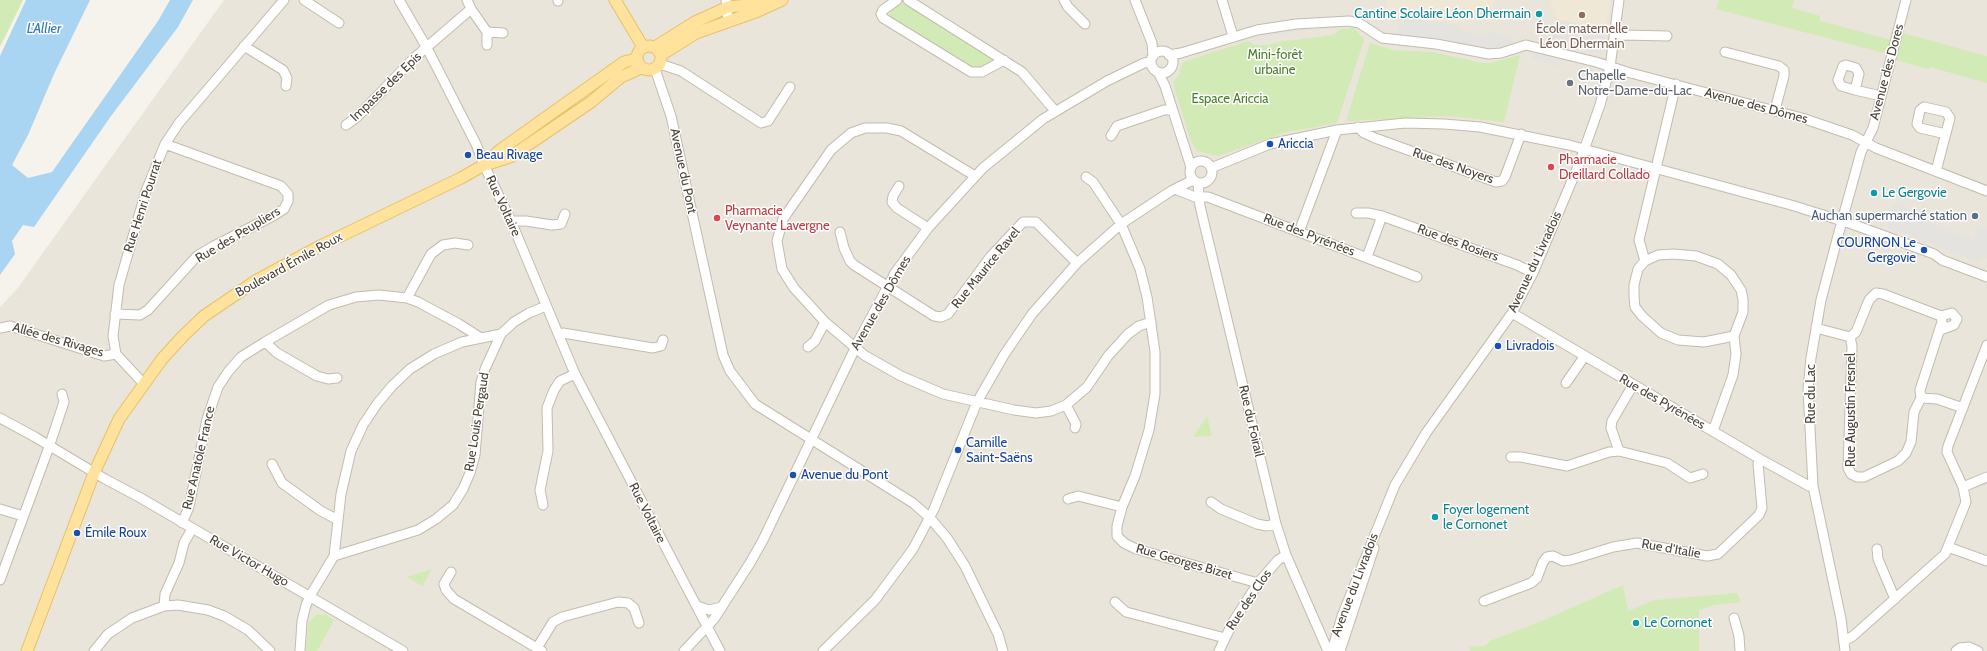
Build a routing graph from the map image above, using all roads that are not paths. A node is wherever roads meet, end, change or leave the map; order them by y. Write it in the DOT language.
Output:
graph roads {
  1 [pos="284,0"];
  2 [pos="304,0"];
  3 [pos="399,0"];
  4 [pos="467,0"];
  5 [pos="615,0"];
  6 [pos="897,0"];
  7 [pos="908,0"];
  8 [pos="1064,0"];
  9 [pos="1135,0"];
  10 [pos="1222,0"];
  11 [pos="1619,0"];
  12 [pos="779,1"];
  13 [pos="727,4"];
  14 [pos="1905,4"];
  15 [pos="471,9"];
  16 [pos="728,21"];
  17 [pos="338,23"];
  18 [pos="1085,24"];
  19 [pos="487,32"];
  20 [pos="503,33"];
  21 [pos="1233,36"];
  22 [pos="1667,36"];
  23 [pos="1614,37"];
  24 [pos="1152,43"];
  25 [pos="487,45"];
  26 [pos="244,46"];
  27 [pos="643,47"];
  28 [pos="427,48"];
  29 [pos="1724,52"];
  30 [pos="1166,53"];
  31 [pos="658,59"];
  32 [pos="1152,59"];
  33 [pos="1004,60"];
  34 [pos="638,64"];
  35 [pos="1610,67"];
  36 [pos="1169,70"];
  37 [pos="1158,72"];
  38 [pos="1676,84"];
  39 [pos="286,86"];
  40 [pos="1165,86"];
  41 [pos="790,87"];
  42 [pos="1856,90"];
  43 [pos="1881,96"];
  44 [pos="1172,110"];
  45 [pos="1775,110"];
  46 [pos="1055,111"];
  47 [pos="346,125"];
  48 [pos="1358,127"];
  49 [pos="1337,130"];
  50 [pos="1520,134"];
  51 [pos="1946,134"];
  52 [pos="1112,136"];
  53 [pos="1865,142"];
  54 [pos="165,144"];
  55 [pos="1186,150"];
  56 [pos="1585,150"];
  57 [pos="1200,161"];
  58 [pos="484,165"];
  59 [pos="1191,167"];
  60 [pos="1211,168"];
  61 [pos="1655,169"];
  62 [pos="1936,172"];
  63 [pos="975,176"];
  64 [pos="1086,177"];
  65 [pos="1200,182"];
  66 [pos="899,186"];
  67 [pos="1175,189"];
  68 [pos="1987,192"];
  69 [pos="1200,198"];
  70 [pos="1356,213"];
  71 [pos="565,214"];
  72 [pos="1382,216"];
  73 [pos="511,221"];
  74 [pos="1842,221"];
  75 [pos="1121,224"];
  76 [pos="928,228"];
  77 [pos="840,232"];
  78 [pos="1299,232"];
  79 [pos="468,245"];
  80 [pos="1367,257"];
  81 [pos="1645,261"];
  82 [pos="1077,263"];
  83 [pos="1533,273"];
  84 [pos="1417,277"];
  85 [pos="1987,277"];
  86 [pos="887,286"];
  87 [pos="406,298"];
  88 [pos="546,306"];
  89 [pos="1512,313"];
  90 [pos="114,314"];
  91 [pos="1941,316"];
  92 [pos="825,322"];
  93 [pos="1151,322"];
  94 [pos="0,328"];
  95 [pos="1816,328"];
  96 [pos="1940,330"];
  97 [pos="501,334"];
  98 [pos="559,334"];
  99 [pos="1734,336"];
  100 [pos="1850,337"];
  101 [pos="481,338"];
  102 [pos="663,340"];
  103 [pos="265,342"];
  104 [pos="1987,345"];
  105 [pos="808,347"];
  106 [pos="854,347"];
  107 [pos="116,354"];
  108 [pos="1584,357"];
  109 [pos="575,374"];
  110 [pos="338,378"];
  111 [pos="143,383"];
  112 [pos="1566,383"];
  113 [pos="1634,385"];
  114 [pos="62,394"];
  115 [pos="1920,398"];
  116 [pos="977,402"];
  117 [pos="1066,405"];
  118 [pos="1963,408"];
  119 [pos="0,418"];
  120 [pos="1075,428"];
  121 [pos="1713,431"];
  122 [pos="810,439"];
  123 [pos="49,447"];
  124 [pos="1619,451"];
  125 [pos="1511,457"];
  126 [pos="1760,459"];
  127 [pos="272,464"];
  128 [pos="94,473"];
  129 [pos="1703,474"];
  130 [pos="1987,477"];
  131 [pos="1813,486"];
  132 [pos="1963,487"];
  133 [pos="1068,499"];
  134 [pos="1211,502"];
  135 [pos="543,505"];
  136 [pos="1122,507"];
  137 [pos="0,509"];
  138 [pos="23,516"];
  139 [pos="930,518"];
  140 [pos="1381,519"];
  141 [pos="338,520"];
  142 [pos="182,523"];
  143 [pos="1276,524"];
  144 [pos="192,529"];
  145 [pos="1948,547"];
  146 [pos="1877,549"];
  147 [pos="1286,555"];
  148 [pos="334,556"];
  149 [pos="1987,562"];
  150 [pos="451,572"];
  151 [pos="0,580"];
  152 [pos="1258,583"];
  153 [pos="310,596"];
  154 [pos="1895,599"];
  155 [pos="1484,601"];
  156 [pos="1115,602"];
  157 [pos="164,606"];
  158 [pos="697,606"];
  159 [pos="722,607"];
  160 [pos="1734,618"];
  161 [pos="639,623"];
  162 [pos="707,627"];
  163 [pos="1225,638"];
  164 [pos="1844,646"];
  165 [pos="539,649"];
  166 [pos="1332,649"];
  167 [pos="27,651"];
  168 [pos="94,651"];
  169 [pos="270,651"];
  170 [pos="300,651"];
  171 [pos="403,651"];
  172 [pos="684,651"];
  173 [pos="720,651"];
  174 [pos="822,651"];
  175 [pos="1003,651"];
  176 [pos="1219,651"];
  177 [pos="1340,651"];
  178 [pos="1740,651"];
  179 [pos="1956,651"];
  180 [pos="1978,651"];
  1 -- 26 [label="street, Rue Henri Pourrat"];
  2 -- 17 [label="street"];
  3 -- 28 [label="street, Rue Voltaire"];
  4 -- 15 [label="street"];
  5 -- 27 [label="main road"];
  6 -- 33 [label="street"];
  7 -- 33 [label="street"];
  8 -- 18 [label="street"];
  9 -- 24 [label="street"];
  10 -- 21 [label="street"];
  11 -- 23 [label="street, Avenue du Livradois"];
  12 -- 13 [label="main road"];
  12 -- 16 [label="main road"];
  13 -- 16 [label="street"];
  13 -- 31 [label="main road"];
  14 -- 43 [label="street, Avenue des Dores"];
  15 -- 19 [label="street"];
  15 -- 28 [label="street, Impasse des Epis"];
  16 -- 31 [label="main road"];
  19 -- 20 [label="street"];
  19 -- 25 [label="street"];
  21 -- 30 [label="street, Avenue des Dômes"];
  21 -- 35 [label="street, Avenue des Dômes"];
  22 -- 23 [label="street"];
  23 -- 35 [label="street, Avenue du Livradois"];
  24 -- 30 [label="street"];
  24 -- 32 [label="street"];
  26 -- 39 [label="street"];
  26 -- 54 [label="street, Rue Henri Pourrat"];
  27 -- 31 [label="main road"];
  27 -- 34 [label="main road"];
  28 -- 47 [label="street, Impasse des Epis"];
  28 -- 58 [label="street, Rue Voltaire"];
  29 -- 45 [label="street"];
  30 -- 32 [label="street"];
  30 -- 36 [label="street"];
  31 -- 34 [label="main road"];
  31 -- 41 [label="street"];
  31 -- 122 [label="street, Avenue du Pont"];
  32 -- 37 [label="street"];
  32 -- 46 [label="street, Avenue des Dômes"];
  33 -- 46 [label="street"];
  34 -- 58 [label="main road, Boulevard Émile Roux"];
  35 -- 38 [label="street, Avenue des Dômes"];
  35 -- 56 [label="street, Avenue du Livradois"];
  36 -- 37 [label="street"];
  36 -- 40 [label="street"];
  37 -- 40 [label="street"];
  38 -- 45 [label="street, Avenue des Dômes"];
  38 -- 61 [label="street"];
  40 -- 44 [label="street"];
  42 -- 43 [label="street"];
  43 -- 53 [label="street, Avenue des Dores"];
  44 -- 52 [label="street"];
  44 -- 55 [label="street"];
  45 -- 53 [label="street, Avenue des Dômes"];
  46 -- 63 [label="street, Avenue des Dômes"];
  48 -- 49 [label="street"];
  48 -- 50 [label="street"];
  48 -- 50 [label="street, Rue des Noyers"];
  49 -- 60 [label="street"];
  49 -- 78 [label="street"];
  50 -- 56 [label="street"];
  51 -- 62 [label="street"];
  53 -- 62 [label="street, Avenue des Dômes"];
  53 -- 74 [label="street, Rue du Lac"];
  54 -- 90 [label="street, Rue Henri Pourrat"];
  54 -- 90 [label="street, Rue des Peupliers"];
  55 -- 57 [label="street"];
  55 -- 59 [label="street"];
  56 -- 61 [label="street"];
  56 -- 83 [label="street, Avenue du Livradois"];
  57 -- 59 [label="street"];
  57 -- 60 [label="street"];
  58 -- 73 [label="street, Rue Voltaire"];
  58 -- 111 [label="main road, Boulevard Émile Roux"];
  59 -- 65 [label="street"];
  60 -- 65 [label="street"];
  61 -- 74 [label="street"];
  61 -- 81 [label="street"];
  62 -- 68 [label="street, Avenue des Dômes"];
  63 -- 76 [label="street, Avenue des Dômes"];
  63 -- 92 [label="street"];
  64 -- 75 [label="street, Rue Georges Bizet"];
  65 -- 67 [label="street"];
  65 -- 69 [label="street, Rue du Foirail"];
  66 -- 76 [label="street"];
  67 -- 69 [label="street, Rue des Pyrénées"];
  67 -- 75 [label="street"];
  69 -- 78 [label="street, Rue des Pyrénées"];
  69 -- 143 [label="street, Rue du Foirail"];
  70 -- 72 [label="street, Rue des Rosiers"];
  71 -- 73 [label="street"];
  72 -- 80 [label="street"];
  72 -- 83 [label="street, Rue des Rosiers"];
  73 -- 88 [label="street, Rue Voltaire"];
  74 -- 85 [label="street"];
  74 -- 95 [label="street, Rue du Lac"];
  75 -- 82 [label="street"];
  75 -- 93 [label="street, Rue Georges Bizet"];
  76 -- 86 [label="street, Avenue des Dômes"];
  77 -- 86 [label="street"];
  78 -- 80 [label="street, Rue des Pyrénées"];
  79 -- 87 [label="street"];
  80 -- 84 [label="street, Rue des Pyrénées"];
  81 -- 99 [label="street"];
  81 -- 99 [label="street"];
  82 -- 86 [label="street, Rue Maurice Ravel"];
  82 -- 116 [label="street"];
  83 -- 89 [label="street, Avenue du Livradois"];
  86 -- 106 [label="street, Avenue des Dômes"];
  87 -- 101 [label="street, Rue Anatole France"];
  87 -- 103 [label="street, Rue Anatole France"];
  88 -- 97 [label="street, Rue Louis Pergaud"];
  88 -- 98 [label="street, Rue Voltaire"];
  89 -- 108 [label="street, Rue des Pyrénées"];
  89 -- 140 [label="street, Avenue du Livradois"];
  90 -- 107 [label="street, Rue Henri Pourrat"];
  91 -- 96 [label="street"];
  91 -- 96 [label="street"];
  91 -- 100 [label="street"];
  92 -- 105 [label="street"];
  92 -- 106 [label="street"];
  93 -- 117 [label="street"];
  93 -- 136 [label="street, Rue Georges Bizet"];
  94 -- 107 [label="street, Allée des Rivages"];
  95 -- 100 [label="street, Rue Augustin Fresnel"];
  95 -- 131 [label="street, Rue du Lac"];
  96 -- 115 [label="street"];
  97 -- 101 [label="street"];
  97 -- 148 [label="street, Rue Louis Pergaud"];
  98 -- 102 [label="street"];
  98 -- 109 [label="street, Rue Voltaire"];
  99 -- 121 [label="street"];
  100 -- 115 [label="street, Rue Augustin Fresnel"];
  101 -- 141 [label="street"];
  103 -- 110 [label="street"];
  103 -- 142 [label="street, Rue Anatole France"];
  104 -- 118 [label="street"];
  106 -- 116 [label="street"];
  106 -- 122 [label="street, Avenue des Dômes"];
  107 -- 111 [label="street"];
  108 -- 112 [label="street"];
  108 -- 113 [label="street, Rue des Pyrénées"];
  109 -- 135 [label="street"];
  109 -- 158 [label="street, Rue Voltaire"];
  111 -- 128 [label="main road, Boulevard Émile Roux"];
  113 -- 121 [label="street, Rue des Pyrénées"];
  113 -- 124 [label="street"];
  114 -- 123 [label="street"];
  115 -- 118 [label="street"];
  116 -- 117 [label="street"];
  116 -- 139 [label="street"];
  117 -- 120 [label="street"];
  118 -- 132 [label="street"];
  119 -- 123 [label="street, Rue Victor Hugo"];
  121 -- 126 [label="street, Rue des Pyrénées"];
  122 -- 139 [label="street, Avenue du Pont"];
  122 -- 159 [label="street, Avenue des Dômes"];
  123 -- 128 [label="street, Rue Victor Hugo"];
  123 -- 138 [label="street"];
  124 -- 125 [label="street"];
  124 -- 129 [label="street"];
  126 -- 131 [label="street, Rue des Pyrénées"];
  126 -- 155 [label="street, Rue d'Italie"];
  127 -- 141 [label="street"];
  128 -- 142 [label="street, Rue Victor Hugo"];
  128 -- 167 [label="main road, Boulevard Émile Roux"];
  130 -- 132 [label="street"];
  131 -- 164 [label="street, Rue du Lac"];
  132 -- 145 [label="street"];
  133 -- 136 [label="street"];
  134 -- 143 [label="street"];
  136 -- 152 [label="street, Rue Georges Bizet"];
  137 -- 138 [label="street"];
  138 -- 151 [label="street"];
  139 -- 174 [label="street"];
  139 -- 175 [label="street, Avenue du Pont"];
  140 -- 166 [label="street, Avenue du Livradois"];
  140 -- 177 [label="street, Avenue du Livradois"];
  141 -- 148 [label="street"];
  142 -- 144 [label="street, Rue Victor Hugo"];
  143 -- 147 [label="street, Rue du Foirail"];
  144 -- 153 [label="street, Rue Victor Hugo"];
  144 -- 157 [label="street"];
  145 -- 149 [label="street"];
  145 -- 154 [label="street"];
  146 -- 154 [label="street"];
  147 -- 152 [label="street, Rue des Clos"];
  147 -- 166 [label="street, Rue du Foirail"];
  148 -- 153 [label="street"];
  150 -- 165 [label="street"];
  152 -- 163 [label="street, Rue des Clos"];
  153 -- 170 [label="street"];
  153 -- 171 [label="street, Rue Victor Hugo"];
  154 -- 164 [label="street"];
  156 -- 163 [label="street"];
  157 -- 168 [label="street"];
  157 -- 169 [label="street"];
  158 -- 159 [label="street"];
  158 -- 162 [label="street, Rue Voltaire"];
  159 -- 162 [label="street, Avenue des Dômes"];
  160 -- 178 [label="street"];
  161 -- 165 [label="street"];
  162 -- 172 [label="street, Avenue des Dômes"];
  162 -- 173 [label="street, Rue Voltaire"];
  163 -- 176 [label="street, Rue des Clos"];
  179 -- 180 [label="street"];
}
